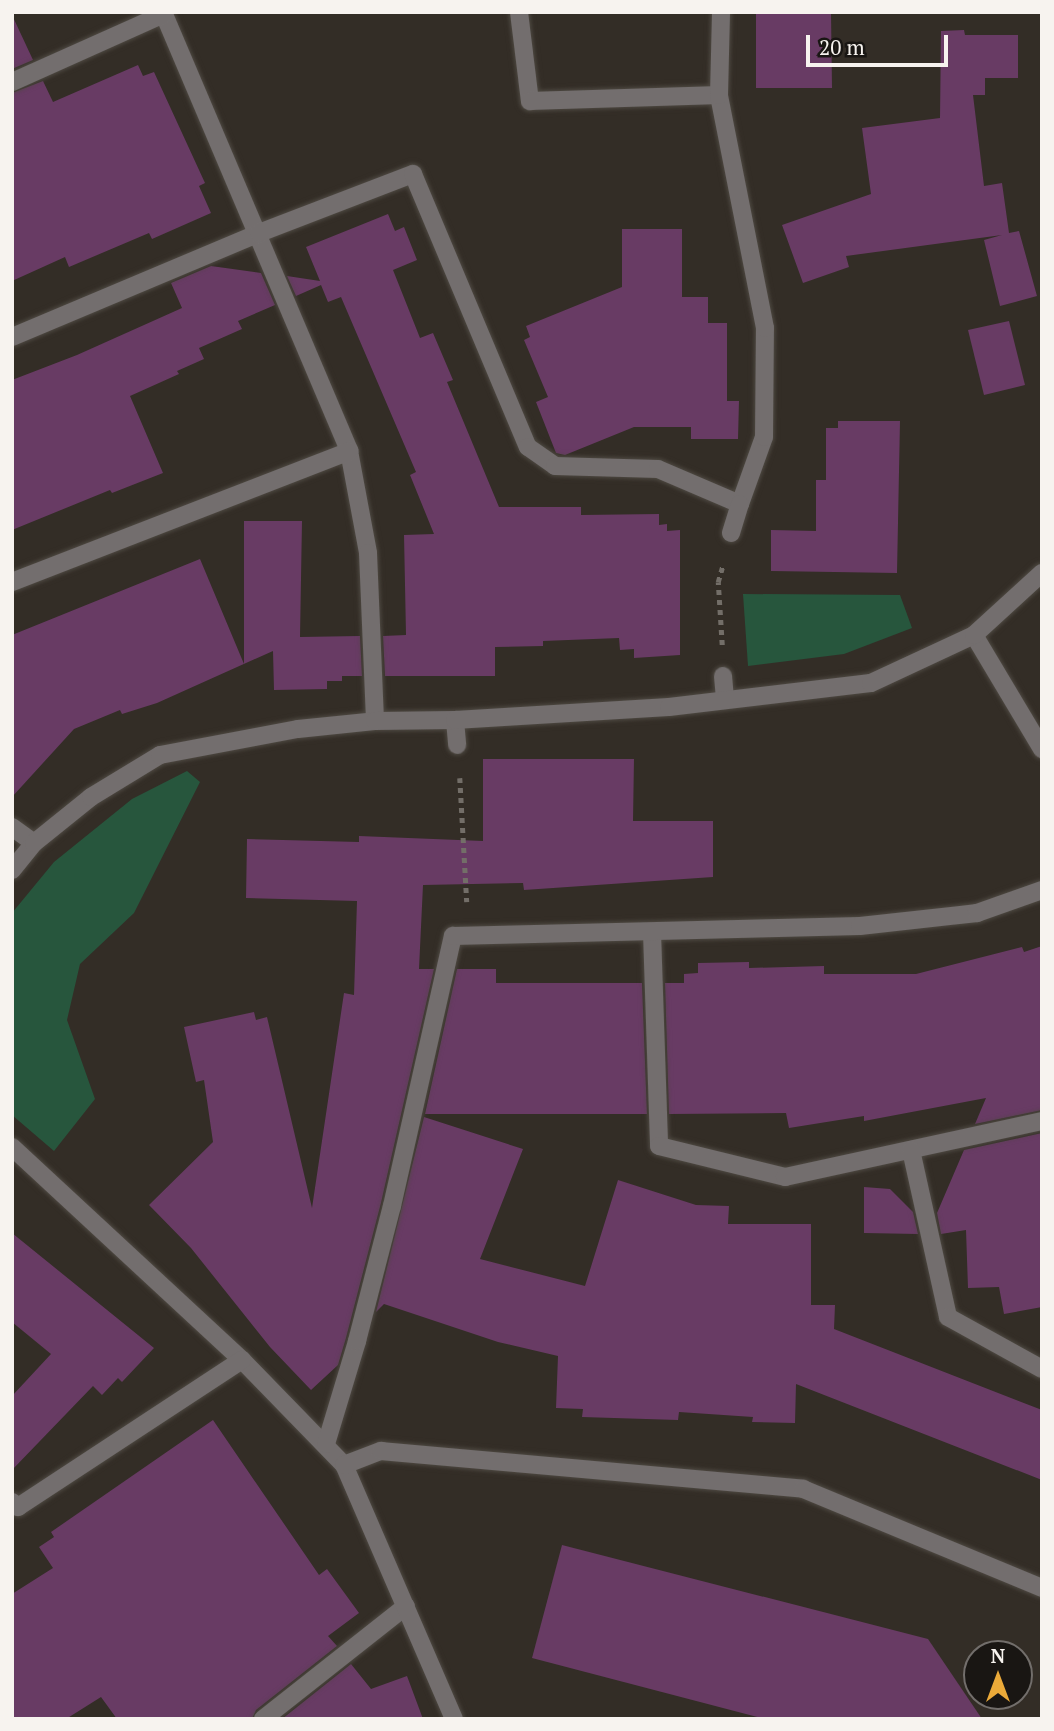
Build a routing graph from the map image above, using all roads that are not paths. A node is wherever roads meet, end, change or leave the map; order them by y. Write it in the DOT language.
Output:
graph roads {
  1 [pos="519,12"];
  2 [pos="721,12"];
  3 [pos="164,13"];
  4 [pos="12,82"];
  5 [pos="719,95"];
  6 [pos="259,233"];
  7 [pos="12,337"];
  8 [pos="349,451"];
  9 [pos="740,504"];
  10 [pos="731,533"];
  11 [pos="1042,573"];
  12 [pos="12,582"];
  13 [pos="974,635"];
  14 [pos="723,676"];
  15 [pos="725,700"];
  16 [pos="455,720"];
  17 [pos="375,721"];
  18 [pos="457,745"];
  19 [pos="1042,749"];
  20 [pos="12,827"];
  21 [pos="34,843"];
  22 [pos="12,870"];
  23 [pos="1042,890"];
  24 [pos="652,932"];
  25 [pos="1042,1121"];
  26 [pos="12,1147"];
  27 [pos="911,1150"];
  28 [pos="242,1360"];
  29 [pos="1042,1369"];
  30 [pos="326,1444"];
  31 [pos="344,1465"];
  32 [pos="12,1502"];
  33 [pos="1042,1588"];
  34 [pos="406,1606"];
  35 [pos="263,1719"];
  36 [pos="454,1719"];
  1 -- 5 [label="street"];
  2 -- 5 [label="street"];
  3 -- 4 [label="street"];
  3 -- 6 [label="street"];
  5 -- 9 [label="street"];
  6 -- 7 [label="street"];
  6 -- 8 [label="street"];
  6 -- 9 [label="street"];
  8 -- 12 [label="street"];
  8 -- 17 [label="street"];
  9 -- 10 [label="street"];
  11 -- 13 [label="street"];
  13 -- 15 [label="street"];
  13 -- 19 [label="street"];
  14 -- 15 [label="street"];
  15 -- 16 [label="street"];
  16 -- 17 [label="street"];
  16 -- 18 [label="street"];
  17 -- 21 [label="street"];
  20 -- 21 [label="street"];
  21 -- 22 [label="street"];
  23 -- 24 [label="street"];
  24 -- 27 [label="street"];
  24 -- 30 [label="street"];
  25 -- 27 [label="street"];
  26 -- 28 [label="street"];
  27 -- 29 [label="street"];
  28 -- 30 [label="street"];
  28 -- 32 [label="street"];
  30 -- 31 [label="street"];
  31 -- 33 [label="street"];
  31 -- 34 [label="street"];
  34 -- 35 [label="street"];
  34 -- 36 [label="street"];
}
